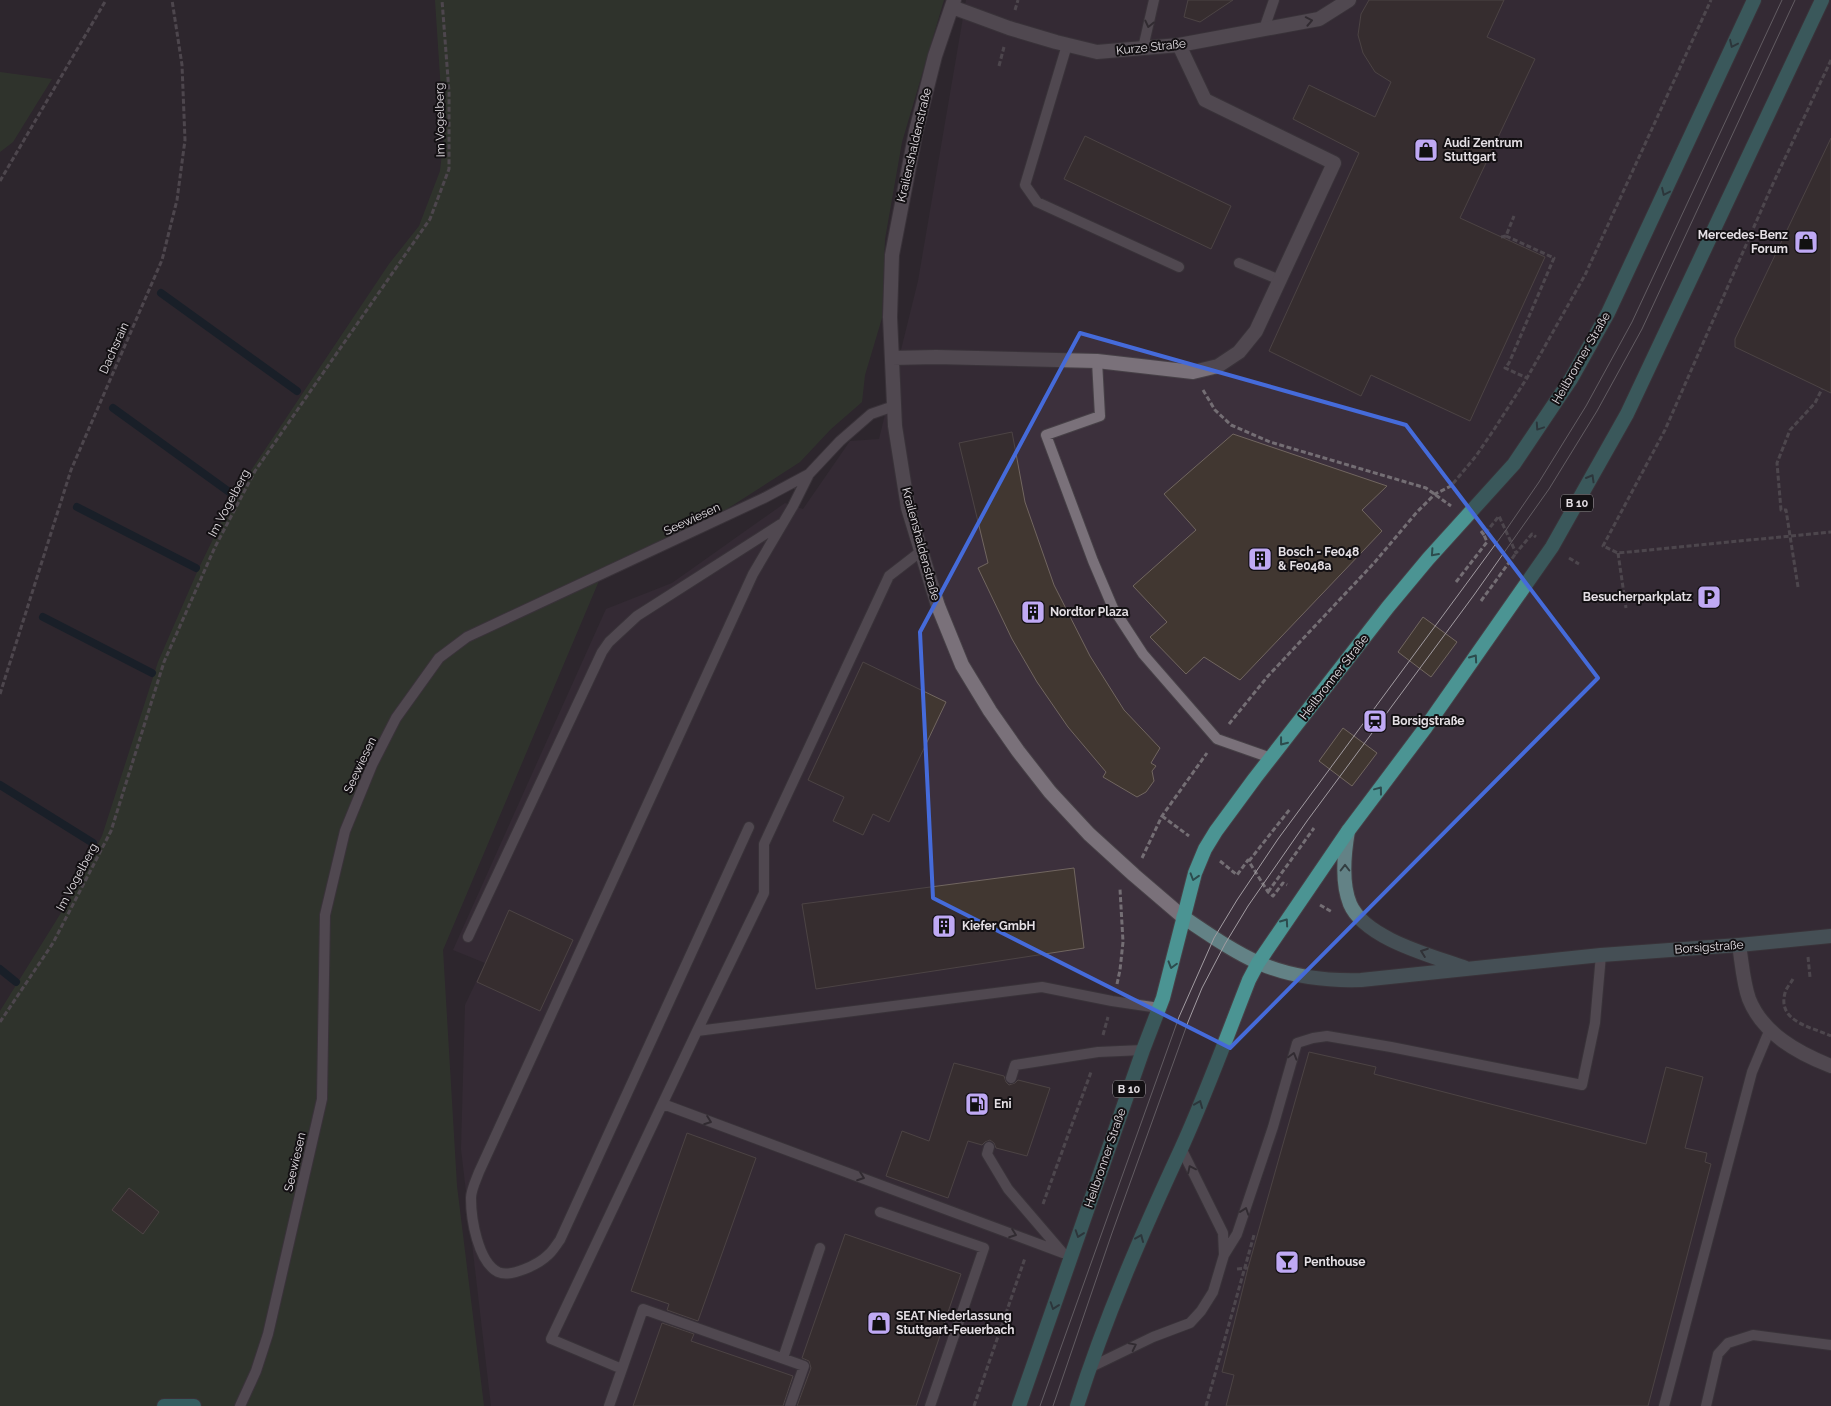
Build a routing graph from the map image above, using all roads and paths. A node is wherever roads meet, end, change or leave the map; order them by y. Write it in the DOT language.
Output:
graph roads {
  1 [pos="106,0"];
  2 [pos="172,0"];
  3 [pos="442,0"];
  4 [pos="1154,0"];
  5 [pos="1274,0"];
  6 [pos="1348,0"];
  7 [pos="1711,0"];
  8 [pos="1754,0"];
  9 [pos="1822,0"];
  10 [pos="953,4"];
  11 [pos="1264,29"];
  12 [pos="1067,44"];
  13 [pos="1179,45"];
  14 [pos="1143,48"];
  15 [pos="1831,60"];
  16 [pos="0,181"];
  17 [pos="1514,216"];
  18 [pos="1506,236"];
  19 [pos="1501,237"];
  20 [pos="1239,263"];
  21 [pos="1179,268"];
  22 [pos="1280,280"];
  23 [pos="892,358"];
  24 [pos="1097,361"];
  25 [pos="1193,372"];
  26 [pos="1527,378"];
  27 [pos="1822,389"];
  28 [pos="894,406"];
  29 [pos="808,474"];
  30 [pos="1435,494"];
  31 [pos="1466,516"];
  32 [pos="784,522"];
  33 [pos="1831,532"];
  34 [pos="1484,534"];
  35 [pos="1790,537"];
  36 [pos="1552,547"];
  37 [pos="920,552"];
  38 [pos="1516,553"];
  39 [pos="1618,553"];
  40 [pos="1579,564"];
  41 [pos="1456,582"];
  42 [pos="1798,587"];
  43 [pos="1481,601"];
  44 [pos="1626,608"];
  45 [pos="0,694"];
  46 [pos="1217,739"];
  47 [pos="1271,758"];
  48 [pos="1290,809"];
  49 [pos="1162,816"];
  50 [pos="749,827"];
  51 [pos="1314,828"];
  52 [pos="1348,831"];
  53 [pos="1206,849"];
  54 [pos="1249,861"];
  55 [pos="1134,875"];
  56 [pos="1268,892"];
  57 [pos="1304,896"];
  58 [pos="1334,912"];
  59 [pos="1183,917"];
  60 [pos="1831,936"];
  61 [pos="468,937"];
  62 [pos="1739,945"];
  63 [pos="1601,955"];
  64 [pos="1258,963"];
  65 [pos="1470,969"];
  66 [pos="1793,979"];
  67 [pos="1112,1001"];
  68 [pos="1159,1008"];
  69 [pos="0,1022"];
  70 [pos="1770,1029"];
  71 [pos="697,1031"];
  72 [pos="1831,1036"];
  73 [pos="1142,1050"];
  74 [pos="1098,1052"];
  75 [pos="1831,1066"];
  76 [pos="1011,1078"];
  77 [pos="663,1104"];
  78 [pos="989,1147"];
  79 [pos="1181,1148"];
  80 [pos="880,1212"];
  81 [pos="1037,1222"];
  82 [pos="1254,1235"];
  83 [pos="1031,1240"];
  84 [pos="820,1248"];
  85 [pos="1224,1255"];
  86 [pos="1067,1256"];
  87 [pos="1831,1345"];
  88 [pos="783,1358"];
  89 [pos="622,1368"];
  90 [pos="1089,1368"];
  91 [pos="164,1406"];
  92 [pos="194,1406"];
  93 [pos="240,1406"];
  94 [pos="609,1406"];
  95 [pos="790,1406"];
  96 [pos="930,1406"];
  97 [pos="974,1406"];
  98 [pos="1019,1406"];
  99 [pos="1077,1406"];
  100 [pos="1206,1406"];
  101 [pos="1664,1406"];
  102 [pos="1706,1406"];
  1 -- 16 [label="path"];
  2 -- 45 [label="path, Dachsrain"];
  3 -- 69 [label="path, Im Vogelberg"];
  4 -- 14 [label="lane, one-way"];
  5 -- 11 [label="lane"];
  11 -- 6 [label="street, Kurze Straße, one-way"];
  7 -- 26 [label="path"];
  8 -- 31 [label="main road, Heilbronner Straße / B 10, one-way"];
  36 -- 9 [label="main road, B 10, one-way"];
  10 -- 12 [label="street, Kurze Straße"];
  10 -- 23 [label="street, Krailenshaldenstraße"];
  11 -- 13 [label="street, Kurze Straße"];
  12 -- 14 [label="street, Kurze Straße"];
  12 -- 21 [label="lane"];
  13 -- 14 [label="street, Kurze Straße"];
  13 -- 22 [label="street"];
  15 -- 39 [label="path"];
  17 -- 18 [label="path"];
  18 -- 19 [label="path"];
  18 -- 26 [label="path"];
  20 -- 22 [label="lane"];
  22 -- 25 [label="street"];
  23 -- 24 [label="street"];
  23 -- 28 [label="street, Krailenshaldenstraße"];
  24 -- 25 [label="street"];
  24 -- 46 [label="lane"];
  25 -- 30 [label="path"];
  26 -- 30 [label="path"];
  27 -- 35 [label="path"];
  28 -- 29 [label="lane, Seewiesen"];
  28 -- 37 [label="street, Krailenshaldenstraße"];
  29 -- 32 [label="lane"];
  29 -- 93 [label="lane, Seewiesen"];
  30 -- 46 [label="path"];
  31 -- 34 [label="path"];
  31 -- 47 [label="main road, Heilbronner Straße / B 10, one-way"];
  32 -- 50 [label="lane"];
  32 -- 61 [label="lane"];
  33 -- 35 [label="path"];
  34 -- 38 [label="path"];
  34 -- 41 [label="path"];
  35 -- 39 [label="path"];
  35 -- 42 [label="path"];
  36 -- 38 [label="path"];
  36 -- 40 [label="path"];
  52 -- 36 [label="main road, B 10, one-way"];
  37 -- 55 [label="street, Krailenshaldenstraße"];
  37 -- 71 [label="lane"];
  38 -- 43 [label="path"];
  39 -- 44 [label="path"];
  46 -- 47 [label="lane"];
  46 -- 49 [label="path"];
  47 -- 53 [label="main road, Heilbronner Straße / B 10"];
  48 -- 54 [label="path"];
  49 -- 53 [label="path"];
  49 -- 55 [label="path"];
  51 -- 56 [label="path"];
  52 -- 57 [label="main road, B 10"];
  65 -- 52 [label="main road, one-way"];
  53 -- 54 [label="path"];
  53 -- 59 [label="main road, Heilbronner Straße / B 10, one-way"];
  54 -- 56 [label="path"];
  55 -- 59 [label="street, Krailenshaldenstraße"];
  55 -- 67 [label="path"];
  56 -- 57 [label="path"];
  57 -- 58 [label="path"];
  64 -- 57 [label="main road, B 10, one-way"];
  59 -- 64 [label="main road, Borsigstraße"];
  59 -- 68 [label="main road, Heilbronner Straße / B 10, one-way"];
  60 -- 62 [label="main road, Borsigstraße"];
  62 -- 63 [label="main road, Borsigstraße"];
  62 -- 70 [label="street"];
  63 -- 65 [label="main road, Borsigstraße"];
  85 -- 63 [label="lane, one-way"];
  64 -- 65 [label="main road, Borsigstraße"];
  79 -- 64 [label="main road, B 10, one-way"];
  66 -- 72 [label="path"];
  67 -- 68 [label="lane"];
  67 -- 71 [label="lane"];
  67 -- 74 [label="path"];
  68 -- 73 [label="main road, Heilbronner Straße / B 10"];
  70 -- 75 [label="street"];
  70 -- 101 [label="lane"];
  71 -- 77 [label="lane"];
  73 -- 74 [label="lane"];
  73 -- 86 [label="main road, Heilbronner Straße / B 10, one-way"];
  74 -- 76 [label="lane"];
  74 -- 81 [label="path"];
  77 -- 83 [label="lane, one-way"];
  77 -- 89 [label="lane"];
  78 -- 81 [label="lane"];
  85 -- 79 [label="lane, one-way"];
  90 -- 79 [label="main road, B 10, one-way"];
  80 -- 96 [label="lane"];
  81 -- 86 [label="lane"];
  82 -- 100 [label="path, bridge"];
  83 -- 86 [label="lane"];
  83 -- 97 [label="path"];
  84 -- 88 [label="lane"];
  90 -- 85 [label="lane, one-way"];
  86 -- 98 [label="main road, Heilbronner Straße / B 10, one-way"];
  87 -- 102 [label="lane"];
  88 -- 89 [label="lane"];
  88 -- 95 [label="lane"];
  89 -- 94 [label="lane"];
  90 -- 99 [label="main road, B 10"];
  91 -- 92 [label="highway"];
}
